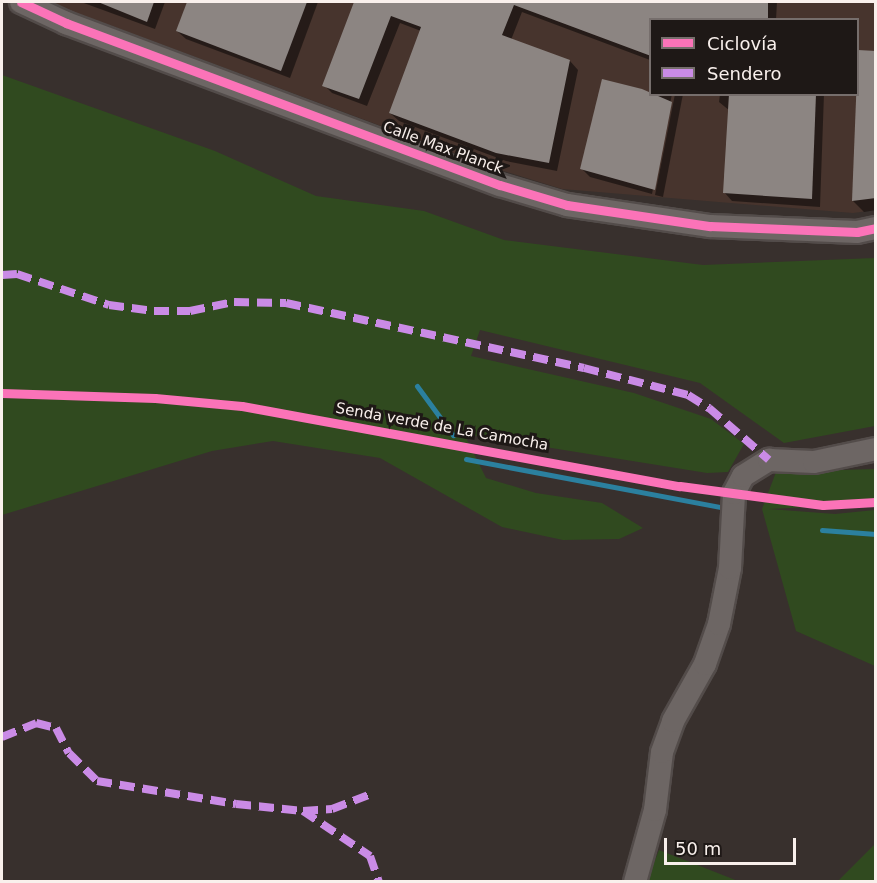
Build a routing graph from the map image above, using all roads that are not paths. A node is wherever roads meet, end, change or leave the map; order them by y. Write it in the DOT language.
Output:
graph roads {
  1 [pos="21,2"];
  2 [pos="876,228"];
  3 [pos="876,449"];
  4 [pos="635,882"];
  1 -- 2 [label="street, Calle Max Planck"];
  3 -- 4 [label="street"];
}
